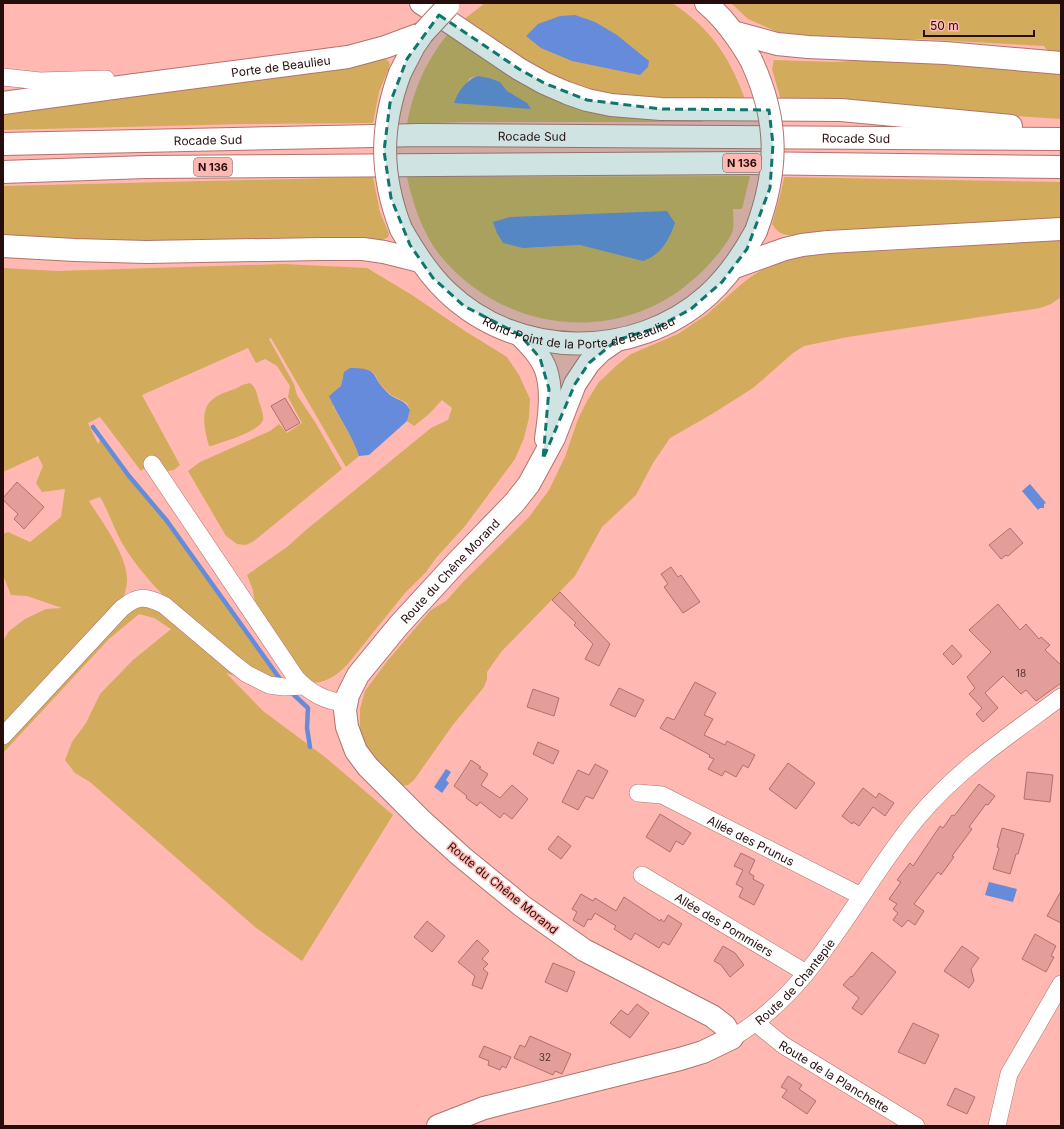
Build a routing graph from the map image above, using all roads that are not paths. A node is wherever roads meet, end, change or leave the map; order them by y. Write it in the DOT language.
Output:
graph roads {
  1 [pos="421,3"];
  2 [pos="706,3"];
  3 [pos="449,4"];
  4 [pos="733,32"];
  5 [pos="423,33"];
  6 [pos="1061,63"];
  7 [pos="3,77"];
  8 [pos="135,85"];
  9 [pos="3,103"];
  10 [pos="1056,139"];
  11 [pos="3,144"];
  12 [pos="1061,167"];
  13 [pos="3,172"];
  14 [pos="1061,229"];
  15 [pos="3,246"];
  16 [pos="420,261"];
  17 [pos="735,267"];
  18 [pos="520,335"];
  19 [pos="617,340"];
  20 [pos="543,459"];
  21 [pos="152,464"];
  22 [pos="304,686"];
  23 [pos="1061,697"];
  24 [pos="346,702"];
  25 [pos="3,736"];
  26 [pos="638,793"];
  27 [pos="642,875"];
  28 [pos="861,896"];
  29 [pos="806,973"];
  30 [pos="1061,984"];
  31 [pos="756,1023"];
  32 [pos="732,1038"];
  33 [pos="438,1126"];
  34 [pos="916,1126"];
  35 [pos="997,1126"];
  1 -- 10 [label="main road"];
  2 -- 4 [label="main road, Rond-Point de la Porte de Beaulieu"];
  3 -- 5 [label="main road, Rond-Point de la Porte de Beaulieu, bridge"];
  4 -- 6 [label="main road"];
  4 -- 17 [label="main road, Rond-Point de la Porte de Beaulieu, bridge"];
  5 -- 8 [label="main road, Porte de Beaulieu"];
  5 -- 16 [label="main road, Rond-Point de la Porte de Beaulieu, bridge"];
  7 -- 8 [label="street"];
  8 -- 9 [label="main road, Porte de Beaulieu"];
  10 -- 11 [label="main road, Rocade Sud / N 136"];
  12 -- 13 [label="main road, N 136"];
  14 -- 17 [label="main road"];
  15 -- 16 [label="main road"];
  16 -- 18 [label="main road, Rond-Point de la Porte de Beaulieu"];
  17 -- 19 [label="main road, Rond-Point de la Porte de Beaulieu"];
  18 -- 19 [label="main road, Rond-Point de la Porte de Beaulieu"];
  18 -- 20 [label="main road, Route du Chêne Morand"];
  19 -- 20 [label="main road, Route du Chêne Morand"];
  20 -- 24 [label="main road, Route du Chêne Morand"];
  21 -- 22 [label="street"];
  22 -- 24 [label="street"];
  22 -- 25 [label="street"];
  23 -- 28 [label="street, Route de Chantepie"];
  24 -- 32 [label="main road, Route du Chêne Morand"];
  26 -- 28 [label="street, Allée des Prunus"];
  27 -- 29 [label="street, Allée des Pommiers"];
  28 -- 29 [label="street, Route de Chantepie"];
  29 -- 31 [label="street, Route de Chantepie"];
  30 -- 35 [label="street"];
  31 -- 32 [label="street, Route de Chantepie"];
  31 -- 34 [label="street, Route de la Planchette"];
  32 -- 33 [label="main road, Route de Chantepie"];
}
